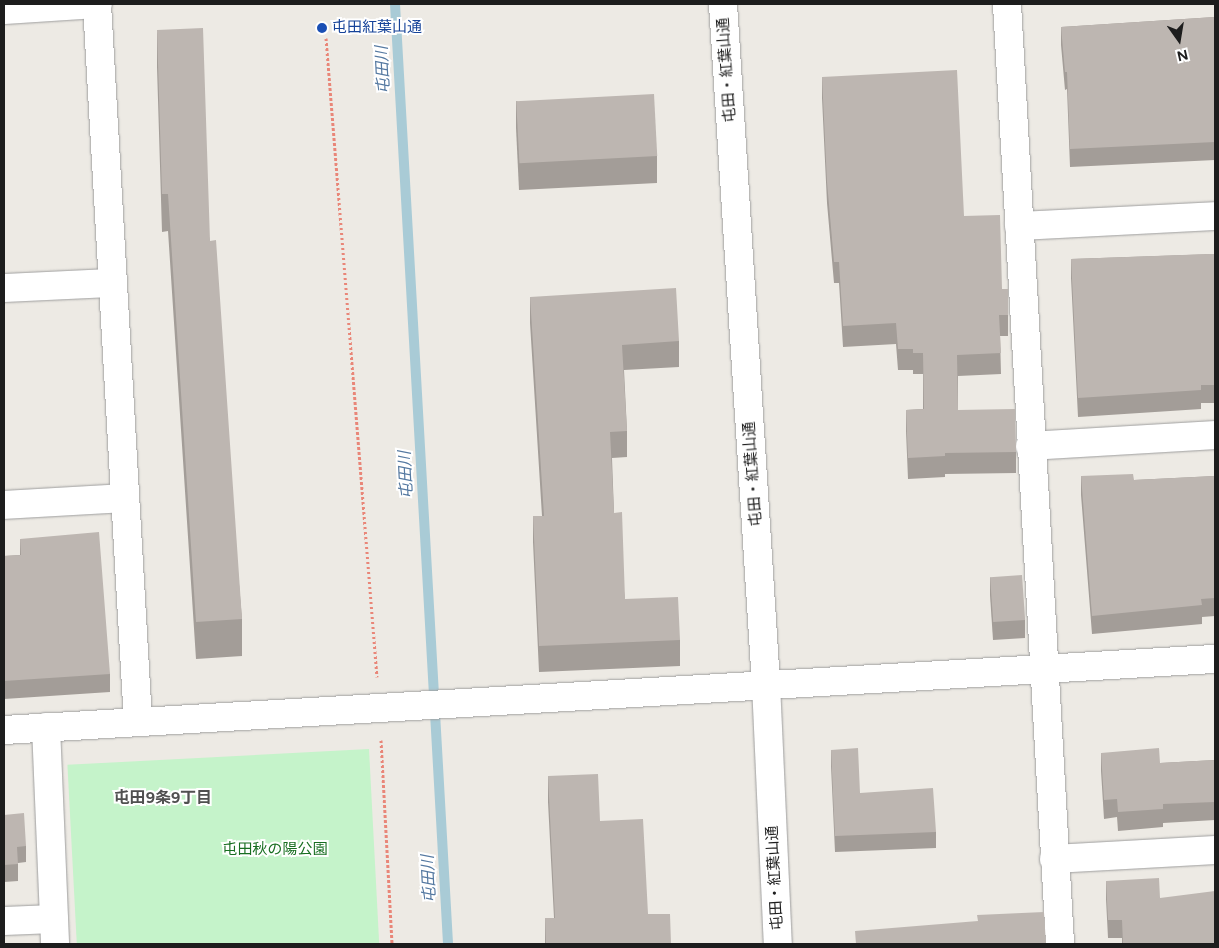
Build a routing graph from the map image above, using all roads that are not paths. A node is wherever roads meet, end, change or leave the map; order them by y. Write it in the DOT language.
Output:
graph roads {
  1 [pos="97,4"];
  2 [pos="723,4"];
  3 [pos="1007,4"];
  4 [pos="4,10"];
  5 [pos="1215,216"];
  6 [pos="1019,226"];
  7 [pos="112,283"];
  8 [pos="4,288"];
  9 [pos="1215,435"];
  10 [pos="1030,446"];
  11 [pos="125,498"];
  12 [pos="4,505"];
  13 [pos="1215,659"];
  14 [pos="1042,669"];
  15 [pos="766,684"];
  16 [pos="138,721"];
  17 [pos="46,727"];
  18 [pos="4,730"];
  19 [pos="1215,850"];
  20 [pos="1054,859"];
  21 [pos="4,921"];
  22 [pos="55,932"];
  23 [pos="778,944"];
  24 [pos="1060,944"];
  1 -- 4 [label="street"];
  1 -- 7 [label="street"];
  2 -- 15 [label="street, 屯田・紅葉山通"];
  3 -- 6 [label="street"];
  5 -- 6 [label="street"];
  6 -- 10 [label="street"];
  7 -- 8 [label="street"];
  7 -- 11 [label="street"];
  9 -- 10 [label="street"];
  10 -- 14 [label="street"];
  11 -- 12 [label="street"];
  11 -- 16 [label="street"];
  13 -- 14 [label="street"];
  14 -- 15 [label="street"];
  14 -- 20 [label="street"];
  15 -- 16 [label="street"];
  15 -- 23 [label="street, 屯田・紅葉山通"];
  16 -- 17 [label="street"];
  17 -- 18 [label="street"];
  17 -- 22 [label="street"];
  19 -- 20 [label="street"];
  20 -- 24 [label="street"];
  21 -- 22 [label="street"];
}
